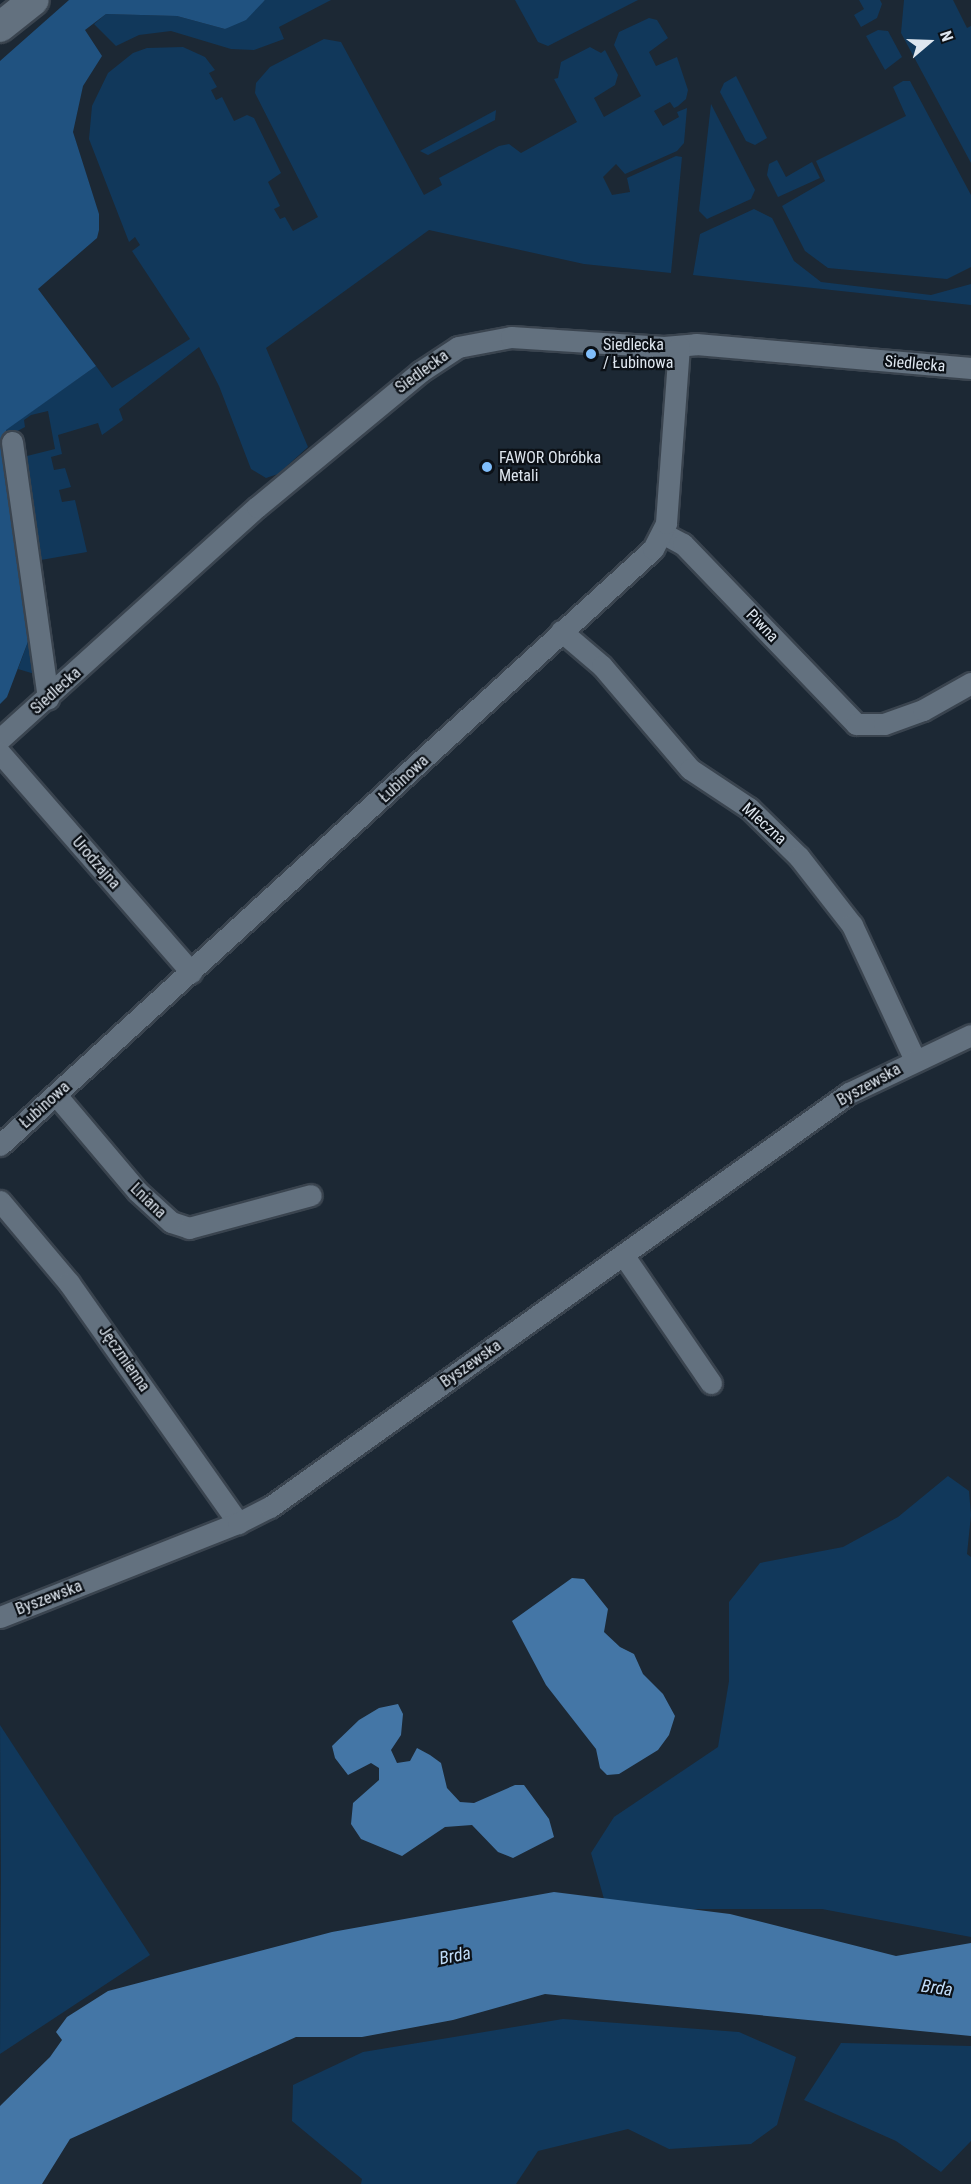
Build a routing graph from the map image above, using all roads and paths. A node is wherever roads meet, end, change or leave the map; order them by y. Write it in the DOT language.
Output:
graph roads {
  1 [pos="34,0"];
  2 [pos="0,27"];
  3 [pos="679,346"];
  4 [pos="971,368"];
  5 [pos="12,442"];
  6 [pos="664,534"];
  7 [pos="561,631"];
  8 [pos="971,683"];
  9 [pos="48,698"];
  10 [pos="0,740"];
  11 [pos="0,753"];
  12 [pos="191,972"];
  13 [pos="971,1035"];
  14 [pos="915,1060"];
  15 [pos="56,1095"];
  16 [pos="0,1145"];
  17 [pos="311,1195"];
  18 [pos="0,1201"];
  19 [pos="624,1256"];
  20 [pos="711,1383"];
  21 [pos="238,1523"];
  22 [pos="0,1617"];
  1 -- 2 [label="main road"];
  3 -- 4 [label="street, Siedlecka"];
  3 -- 6 [label="street"];
  3 -- 9 [label="street, Siedlecka"];
  5 -- 9 [label="street"];
  6 -- 7 [label="street, Łubinowa"];
  6 -- 8 [label="street, Piwna"];
  7 -- 12 [label="street, Łubinowa"];
  7 -- 14 [label="street, Mleczna"];
  9 -- 10 [label="street, Siedlecka"];
  11 -- 12 [label="street, Urodzajna"];
  12 -- 15 [label="street, Łubinowa"];
  13 -- 14 [label="street, Byszewska"];
  14 -- 19 [label="street, Byszewska"];
  15 -- 16 [label="street, Łubinowa"];
  15 -- 17 [label="street, Lniana"];
  18 -- 21 [label="street, Jęczmienna"];
  19 -- 20 [label="street"];
  19 -- 21 [label="street, Byszewska"];
  21 -- 22 [label="street, Byszewska"];
}
